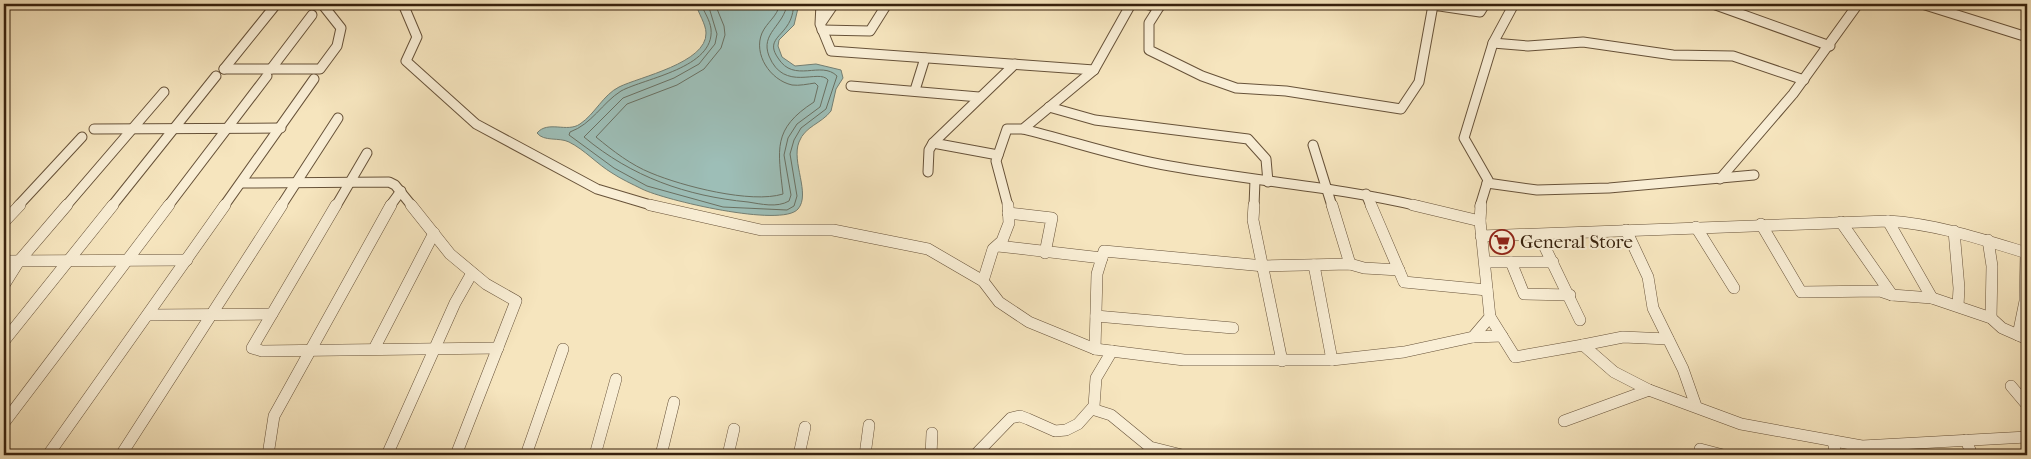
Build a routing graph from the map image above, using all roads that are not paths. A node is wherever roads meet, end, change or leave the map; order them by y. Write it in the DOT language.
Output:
graph roads {
  1 [pos="322,4"];
  2 [pos="403,4"];
  3 [pos="821,4"];
  4 [pos="834,4"];
  5 [pos="887,4"];
  6 [pos="1131,4"];
  7 [pos="1145,4"];
  8 [pos="1485,4"];
  9 [pos="1514,4"];
  10 [pos="1713,4"];
  11 [pos="1858,4"];
  12 [pos="1922,4"];
  13 [pos="1160,6"];
  14 [pos="274,7"];
  15 [pos="312,15"];
  16 [pos="821,27"];
  17 [pos="2027,37"];
  18 [pos="1493,42"];
  19 [pos="1830,46"];
  20 [pos="925,58"];
  21 [pos="1015,64"];
  22 [pos="1094,70"];
  23 [pos="269,72"];
  24 [pos="216,76"];
  25 [pos="314,79"];
  26 [pos="1804,80"];
  27 [pos="851,86"];
  28 [pos="915,90"];
  29 [pos="164,92"];
  30 [pos="979,97"];
  31 [pos="1049,107"];
  32 [pos="338,118"];
  33 [pos="173,128"];
  34 [pos="226,128"];
  35 [pos="281,128"];
  36 [pos="94,129"];
  37 [pos="132,129"];
  38 [pos="1023,129"];
  39 [pos="82,137"];
  40 [pos="933,143"];
  41 [pos="1313,145"];
  42 [pos="367,153"];
  43 [pos="998,155"];
  44 [pos="928,172"];
  45 [pos="1754,175"];
  46 [pos="1720,179"];
  47 [pos="1254,180"];
  48 [pos="297,182"];
  49 [pos="350,182"];
  50 [pos="1268,182"];
  51 [pos="242,183"];
  52 [pos="1487,183"];
  53 [pos="1326,187"];
  54 [pos="401,191"];
  55 [pos="1366,194"];
  56 [pos="1008,213"];
  57 [pos="1480,221"];
  58 [pos="1888,221"];
  59 [pos="4,222"];
  60 [pos="1841,222"];
  61 [pos="1760,224"];
  62 [pos="1696,227"];
  63 [pos="1626,230"];
  64 [pos="1954,231"];
  65 [pos="434,233"];
  66 [pos="1539,235"];
  67 [pos="1481,236"];
  68 [pos="1988,240"];
  69 [pos="998,246"];
  70 [pos="1045,253"];
  71 [pos="2027,253"];
  72 [pos="1102,258"];
  73 [pos="187,260"];
  74 [pos="4,261"];
  75 [pos="19,261"];
  76 [pos="67,261"];
  77 [pos="126,261"];
  78 [pos="1484,262"];
  79 [pos="1511,262"];
  80 [pos="1553,262"];
  81 [pos="1350,264"];
  82 [pos="1314,265"];
  83 [pos="1264,266"];
  84 [pos="1399,270"];
  85 [pos="472,273"];
  86 [pos="984,281"];
  87 [pos="4,285"];
  88 [pos="1734,288"];
  89 [pos="1487,290"];
  90 [pos="1570,295"];
  91 [pos="1892,295"];
  92 [pos="1932,298"];
  93 [pos="1958,306"];
  94 [pos="211,314"];
  95 [pos="272,314"];
  96 [pos="148,315"];
  97 [pos="1096,316"];
  98 [pos="1490,317"];
  99 [pos="1991,318"];
  100 [pos="1580,320"];
  101 [pos="1234,328"];
  102 [pos="1502,336"];
  103 [pos="2022,337"];
  104 [pos="1472,338"];
  105 [pos="1668,339"];
  106 [pos="4,341"];
  107 [pos="1583,345"];
  108 [pos="374,348"];
  109 [pos="434,348"];
  110 [pos="498,348"];
  111 [pos="563,349"];
  112 [pos="1095,349"];
  113 [pos="311,350"];
  114 [pos="1112,351"];
  115 [pos="1332,360"];
  116 [pos="1282,361"];
  117 [pos="616,379"];
  118 [pos="2011,386"];
  119 [pos="1649,390"];
  120 [pos="674,402"];
  121 [pos="2027,405"];
  122 [pos="1696,406"];
  123 [pos="1092,409"];
  124 [pos="1564,420"];
  125 [pos="4,423"];
  126 [pos="869,425"];
  127 [pos="805,428"];
  128 [pos="734,429"];
  129 [pos="932,433"];
  130 [pos="2027,437"];
  131 [pos="1966,440"];
  132 [pos="1833,441"];
  133 [pos="1700,449"];
  134 [pos="977,453"];
  135 [pos="48,455"];
  136 [pos="121,455"];
  137 [pos="268,455"];
  138 [pos="386,455"];
  139 [pos="456,455"];
  140 [pos="526,455"];
  141 [pos="595,455"];
  142 [pos="661,455"];
  143 [pos="728,455"];
  144 [pos="799,455"];
  145 [pos="865,455"];
  146 [pos="931,455"];
  147 [pos="1182,455"];
  148 [pos="1722,455"];
  149 [pos="1836,455"];
  150 [pos="1972,455"];
  1 -- 23 [label="street"];
  2 -- 86 [label="street"];
  3 -- 16 [label="street"];
  4 -- 16 [label="street"];
  5 -- 16 [label="street"];
  6 -- 22 [label="street"];
  7 -- 13 [label="street"];
  8 -- 13 [label="street"];
  9 -- 18 [label="street"];
  10 -- 19 [label="street"];
  11 -- 19 [label="street"];
  12 -- 17 [label="street"];
  14 -- 23 [label="street"];
  15 -- 23 [label="street"];
  16 -- 20 [label="street"];
  18 -- 26 [label="street"];
  18 -- 52 [label="street"];
  19 -- 26 [label="street"];
  20 -- 21 [label="street"];
  20 -- 28 [label="street"];
  21 -- 22 [label="street"];
  21 -- 30 [label="street"];
  22 -- 31 [label="street"];
  23 -- 34 [label="street"];
  24 -- 33 [label="street"];
  25 -- 35 [label="street"];
  26 -- 46 [label="street"];
  27 -- 28 [label="street"];
  28 -- 30 [label="street"];
  29 -- 37 [label="street"];
  30 -- 40 [label="street"];
  31 -- 38 [label="street"];
  31 -- 50 [label="street"];
  32 -- 48 [label="street"];
  33 -- 34 [label="street"];
  33 -- 37 [label="street"];
  33 -- 76 [label="street"];
  34 -- 35 [label="street"];
  34 -- 77 [label="street"];
  35 -- 51 [label="street"];
  36 -- 37 [label="street"];
  37 -- 75 [label="street"];
  38 -- 43 [label="street"];
  38 -- 47 [label="street"];
  39 -- 59 [label="street"];
  40 -- 43 [label="street"];
  40 -- 44 [label="street"];
  41 -- 53 [label="street"];
  42 -- 49 [label="street"];
  43 -- 56 [label="street"];
  45 -- 46 [label="street"];
  46 -- 52 [label="street"];
  47 -- 50 [label="street"];
  47 -- 83 [label="street"];
  48 -- 49 [label="street"];
  48 -- 51 [label="street"];
  48 -- 94 [label="street"];
  49 -- 54 [label="street"];
  49 -- 95 [label="street"];
  50 -- 53 [label="street"];
  51 -- 73 [label="street"];
  52 -- 57 [label="street"];
  53 -- 55 [label="street"];
  53 -- 81 [label="street"];
  54 -- 65 [label="street"];
  54 -- 113 [label="street"];
  55 -- 57 [label="street"];
  55 -- 84 [label="street"];
  56 -- 69 [label="street"];
  56 -- 70 [label="street"];
  57 -- 67 [label="street"];
  58 -- 60 [label="street"];
  58 -- 64 [label="street"];
  58 -- 92 [label="street"];
  60 -- 61 [label="street"];
  60 -- 91 [label="street"];
  61 -- 62 [label="street"];
  61 -- 91 [label="street"];
  62 -- 63 [label="street"];
  62 -- 88 [label="street"];
  63 -- 66 [label="street"];
  63 -- 105 [label="street"];
  64 -- 68 [label="street"];
  64 -- 93 [label="street"];
  65 -- 85 [label="street"];
  65 -- 108 [label="street"];
  66 -- 67 [label="street"];
  66 -- 80 [label="street"];
  67 -- 78 [label="street"];
  68 -- 71 [label="street"];
  68 -- 99 [label="street"];
  69 -- 70 [label="street"];
  69 -- 86 [label="street"];
  70 -- 72 [label="street"];
  71 -- 103 [label="street"];
  72 -- 83 [label="street"];
  72 -- 97 [label="street"];
  73 -- 77 [label="street"];
  73 -- 96 [label="street"];
  74 -- 75 [label="street"];
  75 -- 76 [label="street"];
  75 -- 87 [label="street"];
  76 -- 77 [label="street"];
  76 -- 106 [label="street"];
  77 -- 125 [label="street"];
  78 -- 79 [label="street"];
  78 -- 89 [label="street"];
  79 -- 80 [label="street"];
  79 -- 90 [label="street"];
  80 -- 90 [label="street"];
  81 -- 82 [label="street"];
  81 -- 84 [label="street"];
  82 -- 83 [label="street"];
  82 -- 115 [label="street"];
  83 -- 116 [label="street"];
  84 -- 89 [label="street"];
  85 -- 109 [label="street"];
  85 -- 110 [label="street"];
  86 -- 112 [label="street"];
  89 -- 98 [label="street"];
  90 -- 100 [label="street"];
  91 -- 92 [label="street"];
  92 -- 93 [label="street"];
  93 -- 99 [label="street"];
  94 -- 95 [label="street"];
  94 -- 96 [label="street"];
  94 -- 136 [label="street"];
  95 -- 113 [label="street"];
  96 -- 135 [label="street"];
  97 -- 101 [label="street"];
  97 -- 112 [label="street"];
  98 -- 102 [label="street"];
  98 -- 104 [label="street"];
  99 -- 103 [label="street"];
  102 -- 104 [label="street"];
  102 -- 107 [label="street"];
  104 -- 115 [label="street"];
  105 -- 107 [label="street"];
  105 -- 122 [label="street"];
  107 -- 119 [label="street"];
  108 -- 109 [label="street"];
  108 -- 113 [label="street"];
  109 -- 110 [label="street"];
  109 -- 138 [label="street"];
  110 -- 139 [label="street"];
  111 -- 140 [label="street"];
  112 -- 114 [label="street"];
  113 -- 137 [label="street"];
  114 -- 116 [label="street"];
  114 -- 123 [label="street"];
  115 -- 116 [label="street"];
  117 -- 141 [label="street"];
  118 -- 121 [label="street"];
  119 -- 122 [label="street"];
  119 -- 124 [label="street"];
  120 -- 142 [label="street"];
  122 -- 132 [label="street"];
  123 -- 134 [label="street"];
  123 -- 147 [label="street"];
  126 -- 145 [label="street"];
  127 -- 144 [label="street"];
  128 -- 143 [label="street"];
  129 -- 146 [label="street"];
  130 -- 131 [label="street"];
  131 -- 132 [label="street"];
  131 -- 150 [label="street"];
  132 -- 149 [label="street"];
  133 -- 148 [label="street"];
}
